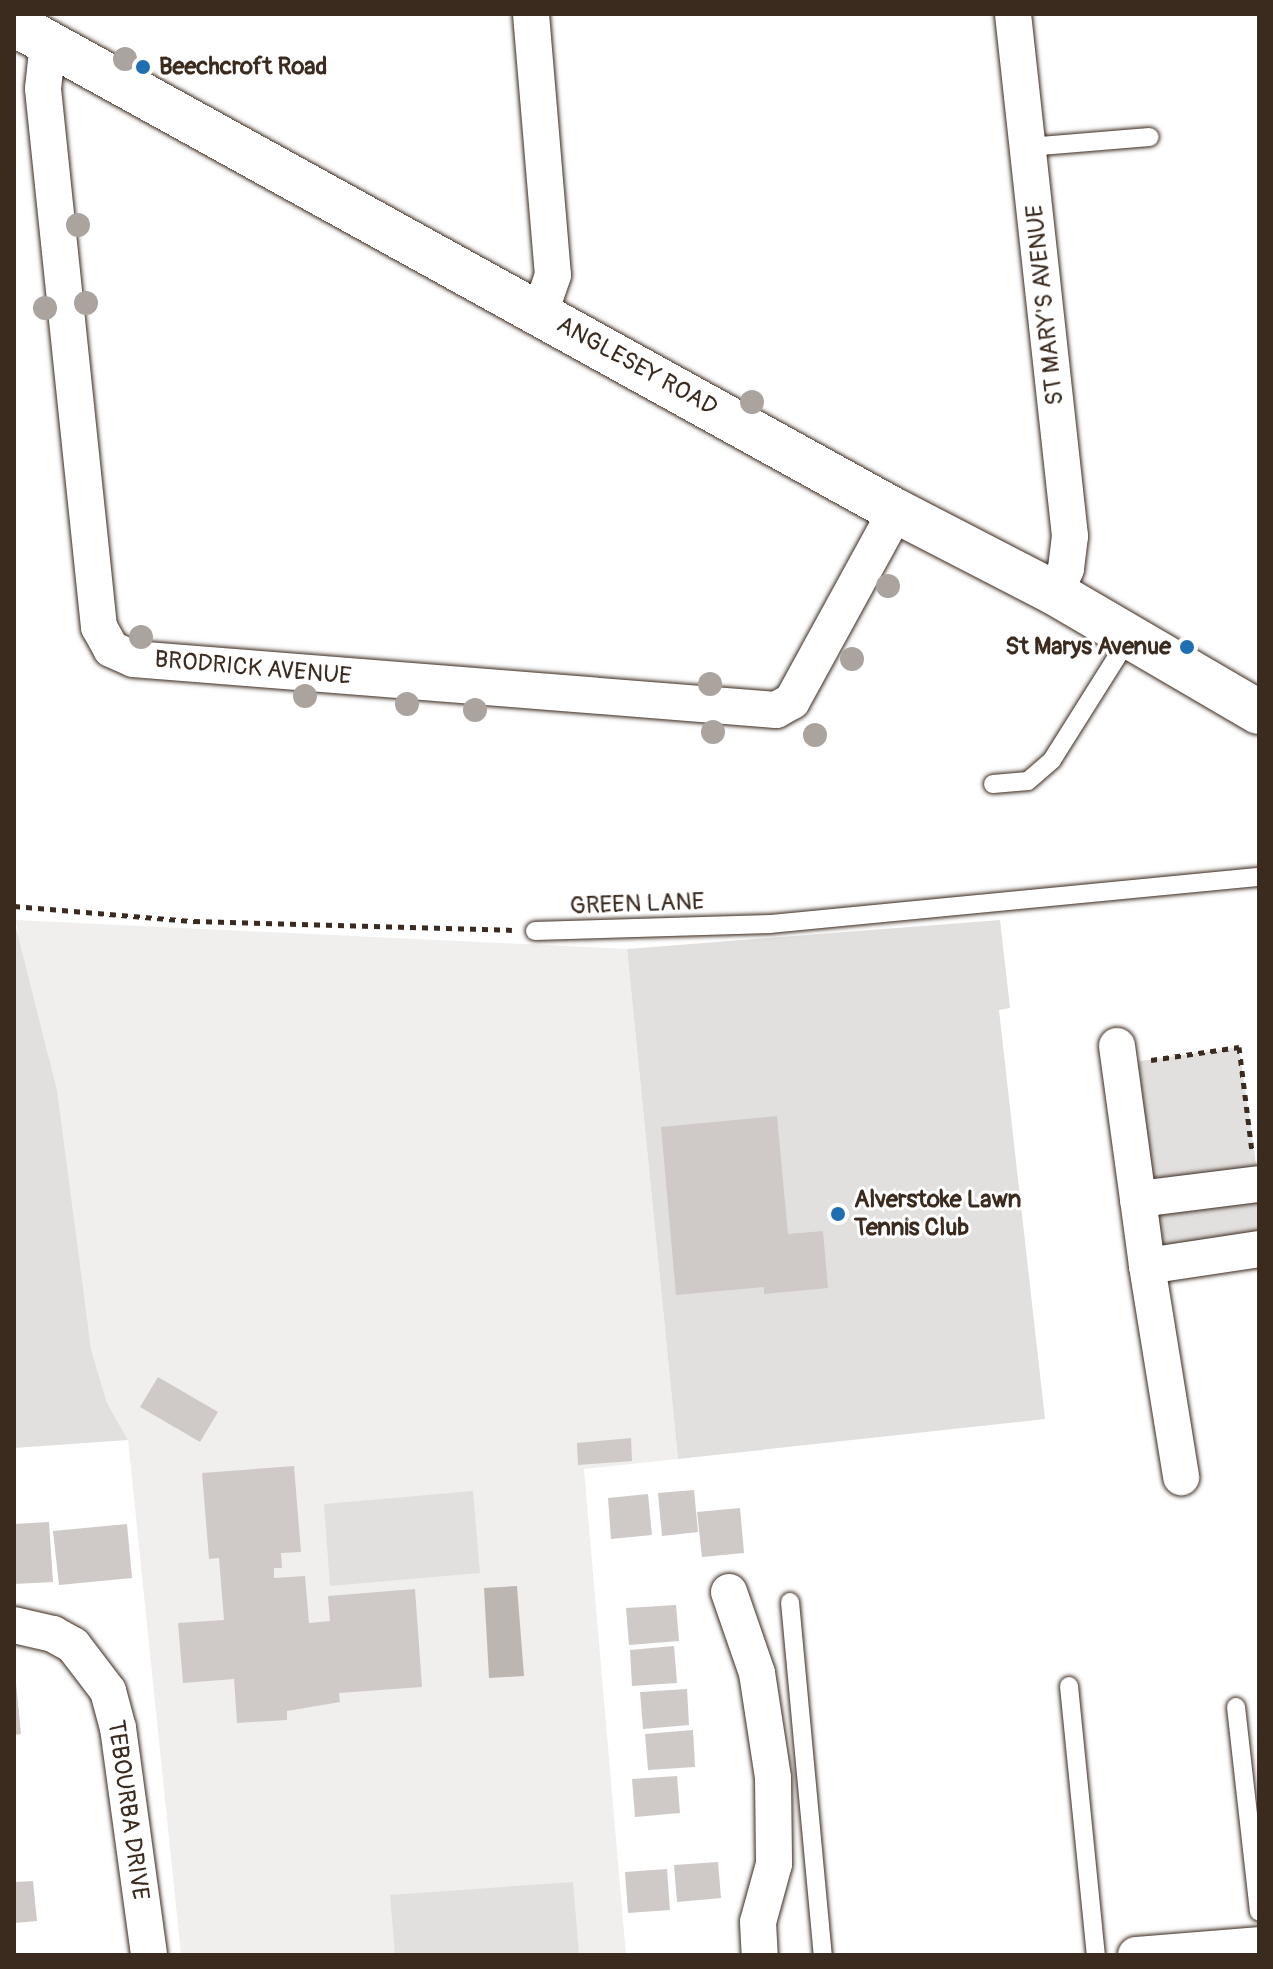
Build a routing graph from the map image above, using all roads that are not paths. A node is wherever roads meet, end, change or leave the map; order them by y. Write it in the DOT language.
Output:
graph roads {
  1 [pos="531,14"];
  2 [pos="1013,14"];
  3 [pos="31,28"];
  4 [pos="1150,137"];
  5 [pos="1028,147"];
  6 [pos="540,312"];
  7 [pos="896,511"];
  8 [pos="1055,593"];
  9 [pos="1130,636"];
  10 [pos="1259,712"];
  11 [pos="993,784"];
  12 [pos="1259,877"];
  13 [pos="535,931"];
  14 [pos="1118,1055"];
  15 [pos="1258,1184"];
  16 [pos="1138,1199"];
  17 [pos="1259,1249"];
  18 [pos="1147,1266"];
  19 [pos="1181,1477"];
  20 [pos="729,1592"];
  21 [pos="790,1602"];
  22 [pos="14,1625"];
  23 [pos="1069,1686"];
  24 [pos="1236,1707"];
  25 [pos="1254,1835"];
  26 [pos="1259,1912"];
  27 [pos="1259,1945"];
  28 [pos="149,1955"];
  29 [pos="760,1955"];
  30 [pos="823,1955"];
  31 [pos="1096,1955"];
  32 [pos="1136,1955"];
  1 -- 6 [label="street"];
  2 -- 5 [label="street, ST MARY'S AVENUE"];
  3 -- 6 [label="street, ANGLESEY ROAD"];
  3 -- 7 [label="street, BRODRICK AVENUE"];
  4 -- 5 [label="lane"];
  5 -- 8 [label="street, ST MARY'S AVENUE"];
  6 -- 7 [label="street, ANGLESEY ROAD"];
  7 -- 8 [label="street, ANGLESEY ROAD"];
  8 -- 9 [label="street, ANGLESEY ROAD"];
  9 -- 10 [label="street, ANGLESEY ROAD"];
  9 -- 11 [label="lane"];
  12 -- 13 [label="lane, GREEN LANE"];
  14 -- 16 [label="street"];
  15 -- 16 [label="street"];
  16 -- 18 [label="street"];
  17 -- 18 [label="street"];
  18 -- 19 [label="street"];
  20 -- 29 [label="street"];
  21 -- 30 [label="lane"];
  22 -- 28 [label="street, TEBOURBA DRIVE"];
  23 -- 31 [label="lane"];
  24 -- 25 [label="lane"];
  25 -- 26 [label="lane"];
  27 -- 32 [label="street"];
}
